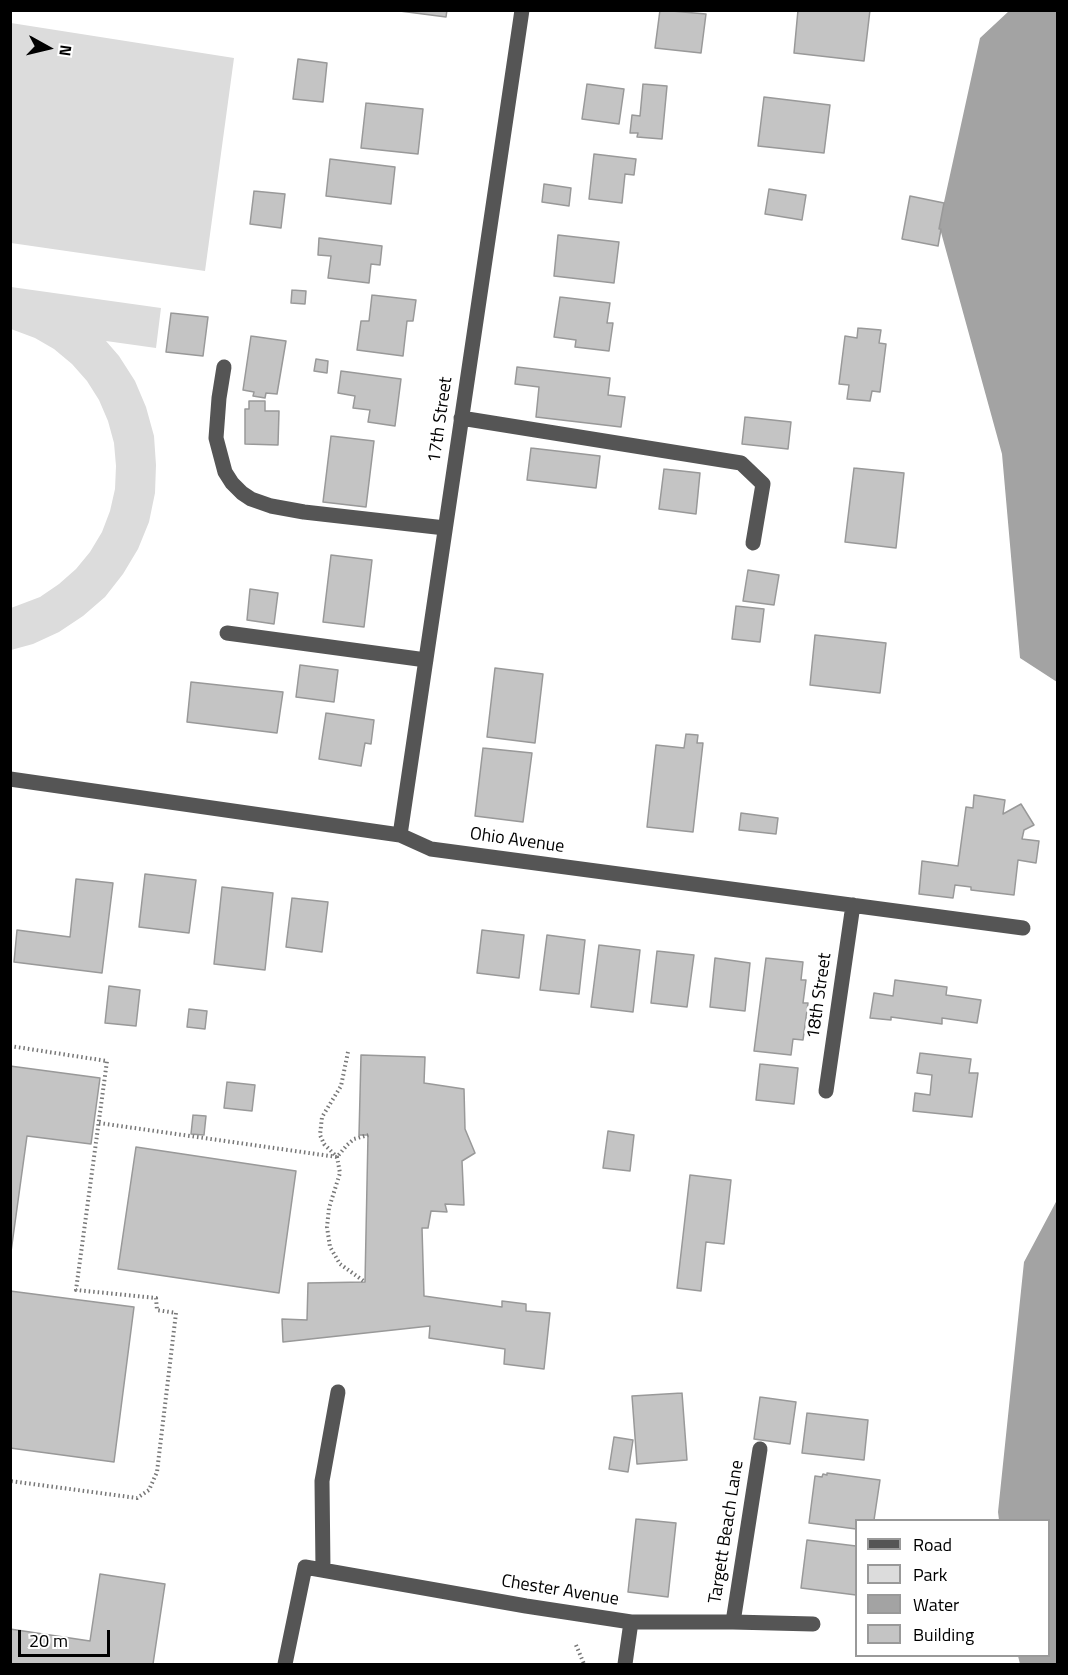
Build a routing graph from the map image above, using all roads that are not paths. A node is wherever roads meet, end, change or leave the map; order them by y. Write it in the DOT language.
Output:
graph roads {
  1 [pos="522,10"];
  2 [pos="224,367"];
  3 [pos="461,418"];
  4 [pos="445,528"];
  5 [pos="753,543"];
  6 [pos="227,633"];
  7 [pos="426,660"];
  8 [pos="10,779"];
  9 [pos="400,835"];
  10 [pos="853,905"];
  11 [pos="1023,928"];
  12 [pos="826,1091"];
  13 [pos="338,1392"];
  14 [pos="760,1449"];
  15 [pos="323,1570"];
  16 [pos="631,1622"];
  17 [pos="733,1622"];
  18 [pos="813,1624"];
  19 [pos="285,1665"];
  20 [pos="625,1665"];
  1 -- 3 [label="street, 17th Street"];
  2 -- 4 [label="street"];
  3 -- 4 [label="street, 17th Street"];
  3 -- 5 [label="street"];
  4 -- 7 [label="street, 17th Street"];
  6 -- 7 [label="street"];
  7 -- 9 [label="street, 17th Street"];
  8 -- 9 [label="street, Ohio Avenue"];
  9 -- 10 [label="street, Ohio Avenue"];
  10 -- 11 [label="street, Ohio Avenue"];
  10 -- 12 [label="street, 18th Street"];
  13 -- 15 [label="street"];
  14 -- 17 [label="street, Targett Beach Lane"];
  15 -- 16 [label="street, Chester Avenue"];
  15 -- 19 [label="street, Chester Avenue"];
  16 -- 17 [label="street, Chester Avenue"];
  16 -- 20 [label="street"];
  17 -- 18 [label="street, Chester Avenue"];
}
